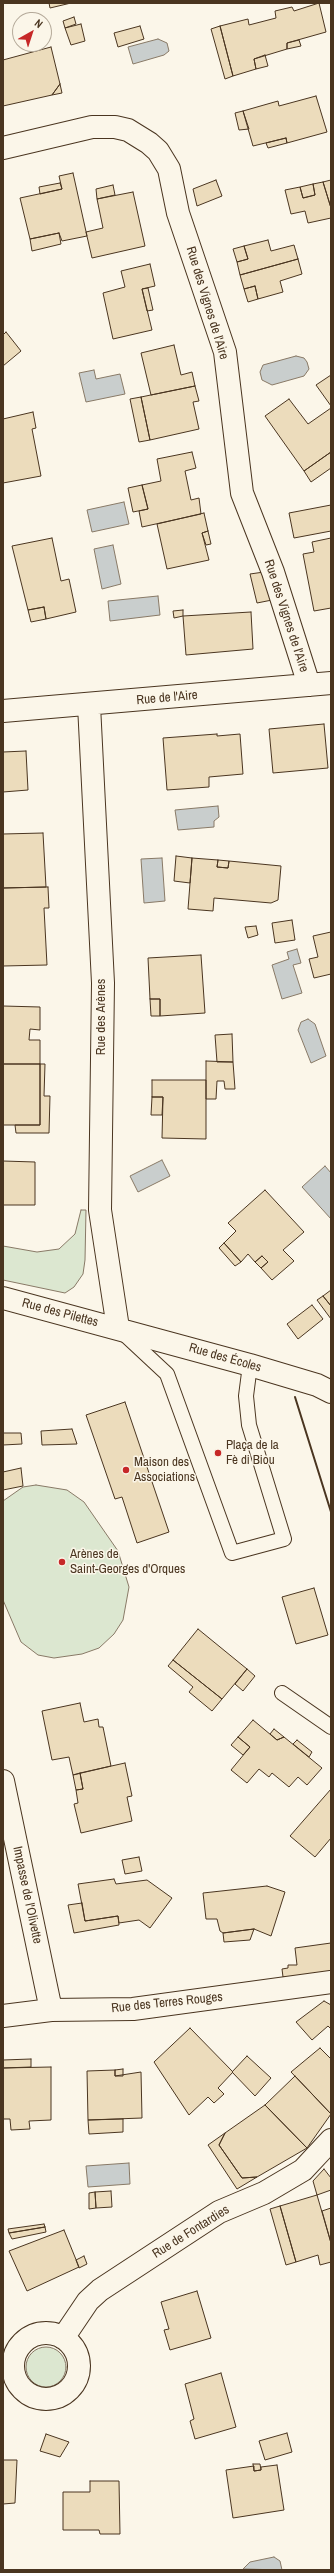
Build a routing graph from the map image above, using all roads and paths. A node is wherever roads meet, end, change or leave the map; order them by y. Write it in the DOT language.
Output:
graph roads {
  1 [pos="3,148"];
  2 [pos="331,683"];
  3 [pos="309,685"];
  4 [pos="89,706"];
  5 [pos="3,711"];
  6 [pos="3,1298"];
  7 [pos="118,1328"];
  8 [pos="250,1365"];
  9 [pos="331,1392"];
  10 [pos="282,1693"];
  11 [pos="331,1727"];
  12 [pos="3,1781"];
  13 [pos="331,1982"];
  14 [pos="51,2010"];
  15 [pos="3,2016"];
  16 [pos="331,2140"];
  17 [pos="63,2338"];
  18 [pos="9,2378"];
  1 -- 3 [label="street, Rue des Vignes de l'Aire"];
  2 -- 3 [label="street, Rue de l'Aire"];
  3 -- 4 [label="street, Rue de l'Aire"];
  4 -- 5 [label="street, Rue de l'Aire"];
  4 -- 7 [label="street, Rue des Arènes"];
  6 -- 7 [label="street, Rue des Pilettes"];
  7 -- 8 [label="street, Rue des Écoles"];
  7 -- 8 [label="lane"];
  8 -- 9 [label="street, Rue des Écoles"];
  10 -- 11 [label="lane"];
  12 -- 14 [label="street, Impasse de l'Olivette"];
  13 -- 14 [label="street, Rue des Terres Rouges"];
  14 -- 15 [label="street, Rue des Terres Rouges"];
  16 -- 17 [label="street, Rue de Fontardies"];
  17 -- 18 [label="street"];
  17 -- 18 [label="street"];
}
